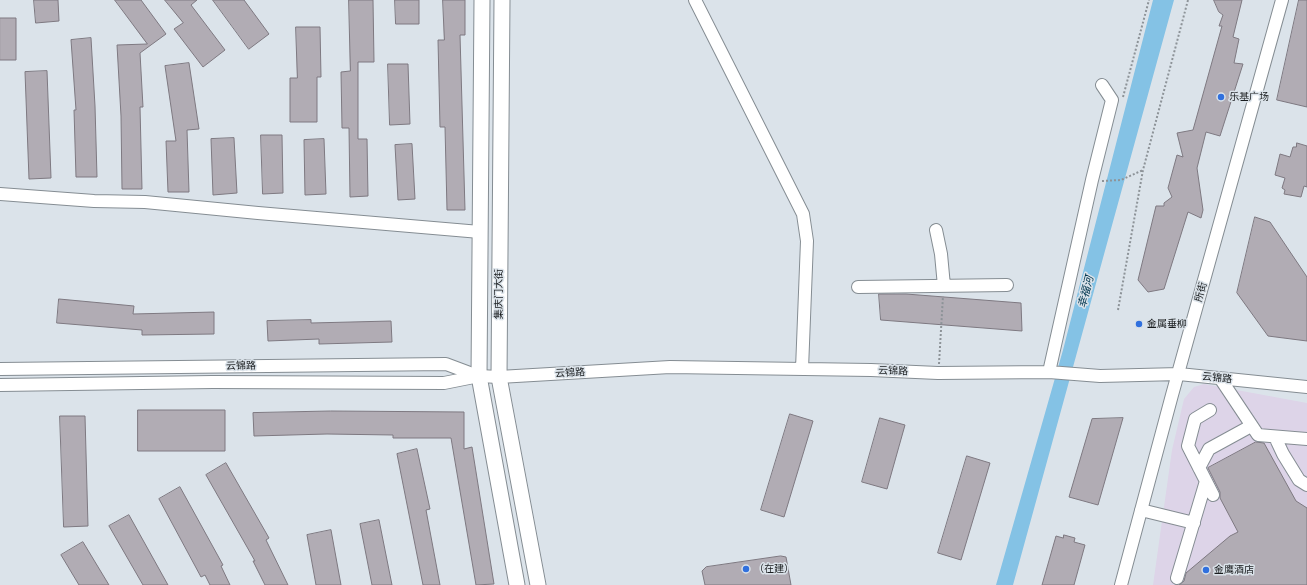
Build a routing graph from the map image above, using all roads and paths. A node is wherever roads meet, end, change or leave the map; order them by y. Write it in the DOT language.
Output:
graph roads {
  1 [pos="482,0"];
  2 [pos="502,0"];
  3 [pos="695,0"];
  4 [pos="1149,0"];
  5 [pos="1188,0"];
  6 [pos="1282,0"];
  7 [pos="1137,48"];
  8 [pos="1102,85"];
  9 [pos="1143,170"];
  10 [pos="1096,180"];
  11 [pos="0,194"];
  12 [pos="936,230"];
  13 [pos="480,232"];
  14 [pos="1007,285"];
  15 [pos="944,286"];
  16 [pos="858,287"];
  17 [pos="1118,310"];
  18 [pos="0,369"];
  19 [pos="802,369"];
  20 [pos="1049,372"];
  21 [pos="938,373"];
  22 [pos="1179,374"];
  23 [pos="479,376"];
  24 [pos="499,377"];
  25 [pos="1220,378"];
  26 [pos="0,385"];
  27 [pos="1307,387"];
  28 [pos="1210,410"];
  29 [pos="1251,426"];
  30 [pos="1275,437"];
  31 [pos="1307,439"];
  32 [pos="1199,468"];
  33 [pos="1206,481"];
  34 [pos="1307,485"];
  35 [pos="1213,495"];
  36 [pos="1141,510"];
  37 [pos="1194,523"];
  38 [pos="1177,578"];
  39 [pos="517,585"];
  40 [pos="538,585"];
  41 [pos="1121,585"];
  1 -- 13 [label="main road, 集庆门大街"];
  2 -- 24 [label="main road, 集庆门大街"];
  3 -- 19 [label="street"];
  4 -- 7 [label="path"];
  5 -- 9 [label="path"];
  6 -- 22 [label="street, 所街"];
  8 -- 10 [label="street"];
  9 -- 10 [label="path"];
  9 -- 17 [label="path"];
  10 -- 20 [label="street"];
  11 -- 13 [label="street"];
  12 -- 15 [label="street"];
  13 -- 23 [label="main road, 集庆门大街"];
  14 -- 15 [label="street"];
  15 -- 16 [label="street"];
  15 -- 21 [label="path"];
  18 -- 23 [label="street, 云锦路"];
  19 -- 21 [label="street, 云锦路"];
  19 -- 24 [label="street, 云锦路"];
  20 -- 21 [label="street, 云锦路"];
  20 -- 22 [label="street, 云锦路"];
  22 -- 25 [label="street, 云锦路"];
  22 -- 36 [label="street, 所街"];
  23 -- 24 [label="street, 云锦路"];
  23 -- 26 [label="street, 云锦路"];
  23 -- 39 [label="main road, 集庆门大街"];
  24 -- 40 [label="main road, 集庆门大街"];
  25 -- 27 [label="street, 云锦路"];
  25 -- 29 [label="street"];
  28 -- 32 [label="street"];
  29 -- 30 [label="street"];
  29 -- 32 [label="street"];
  30 -- 31 [label="street"];
  30 -- 34 [label="street"];
  32 -- 33 [label="street"];
  33 -- 35 [label="street"];
  33 -- 37 [label="street"];
  36 -- 37 [label="street"];
  36 -- 41 [label="street, 所街"];
  37 -- 38 [label="street"];
}
